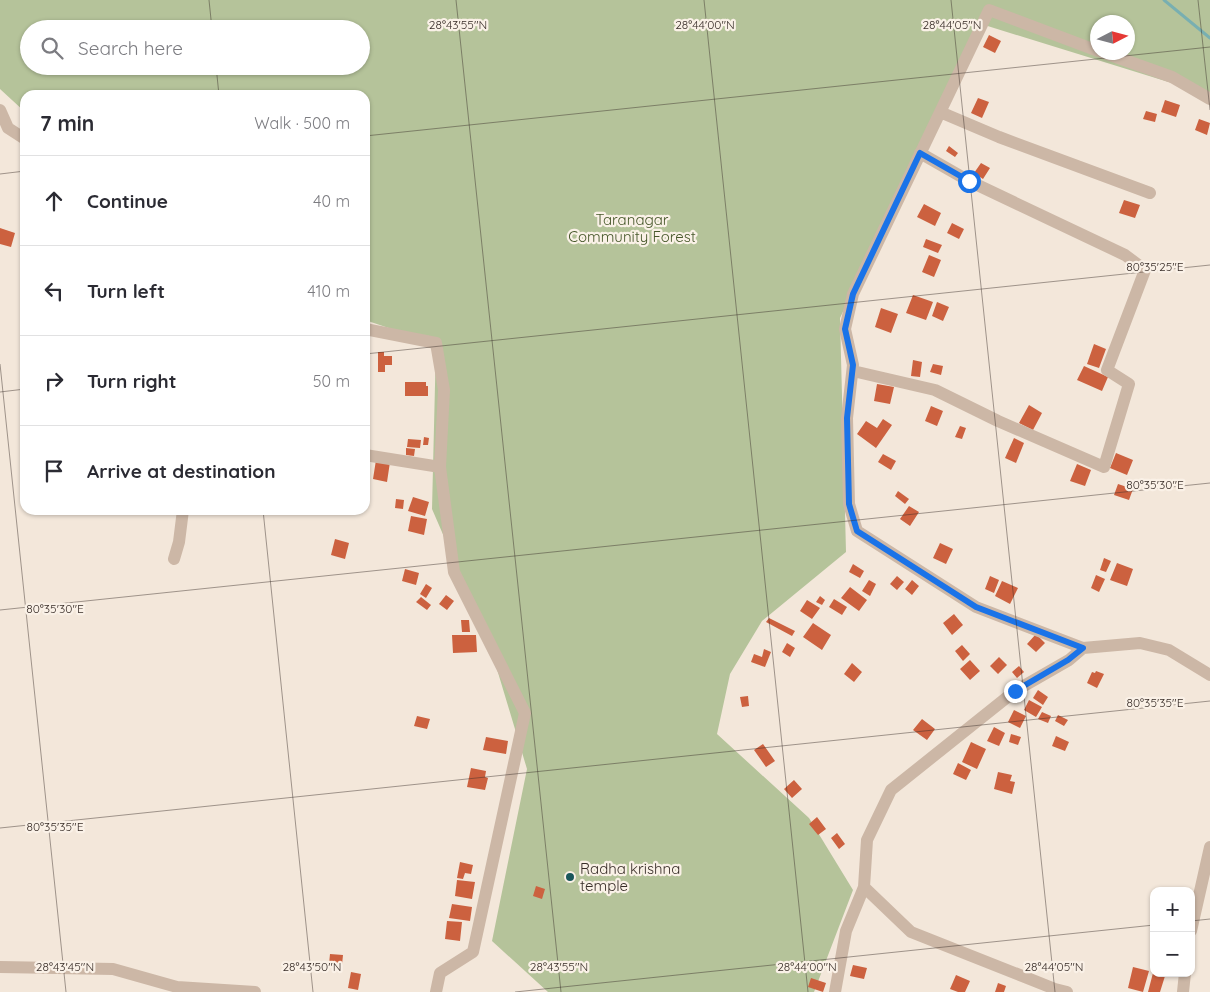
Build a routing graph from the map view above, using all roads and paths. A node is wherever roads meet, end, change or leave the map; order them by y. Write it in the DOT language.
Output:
graph roads {
  1 [pos="1090,48"];
  2 [pos="1124,60"];
  3 [pos="1210,99"];
  4 [pos="0,110"];
  5 [pos="940,112"];
  6 [pos="20,136"];
  7 [pos="920,153"];
  8 [pos="1150,193"];
  9 [pos="370,330"];
  10 [pos="852,371"];
  11 [pos="370,456"];
  12 [pos="440,467"];
  13 [pos="182,515"];
  14 [pos="174,560"];
  15 [pos="1083,648"];
  16 [pos="1210,675"];
  17 [pos="1210,847"];
  18 [pos="864,887"];
  19 [pos="1195,913"];
  20 [pos="0,967"];
  21 [pos="1185,977"];
  22 [pos="255,992"];
  23 [pos="436,992"];
  24 [pos="835,992"];
  25 [pos="1067,992"];
  26 [pos="1183,992"];
  1 -- 5 [label="street"];
  2 -- 3 [label="street"];
  4 -- 6 [label="street"];
  5 -- 7 [label="street"];
  5 -- 8 [label="street"];
  7 -- 10 [label="street"];
  7 -- 10 [label="street"];
  9 -- 12 [label="street"];
  10 -- 15 [label="street"];
  11 -- 12 [label="street"];
  12 -- 23 [label="street"];
  13 -- 14 [label="street"];
  15 -- 16 [label="street"];
  15 -- 18 [label="street"];
  17 -- 19 [label="street"];
  18 -- 24 [label="street"];
  18 -- 25 [label="street"];
  20 -- 22 [label="street"];
  21 -- 26 [label="street"];
}
